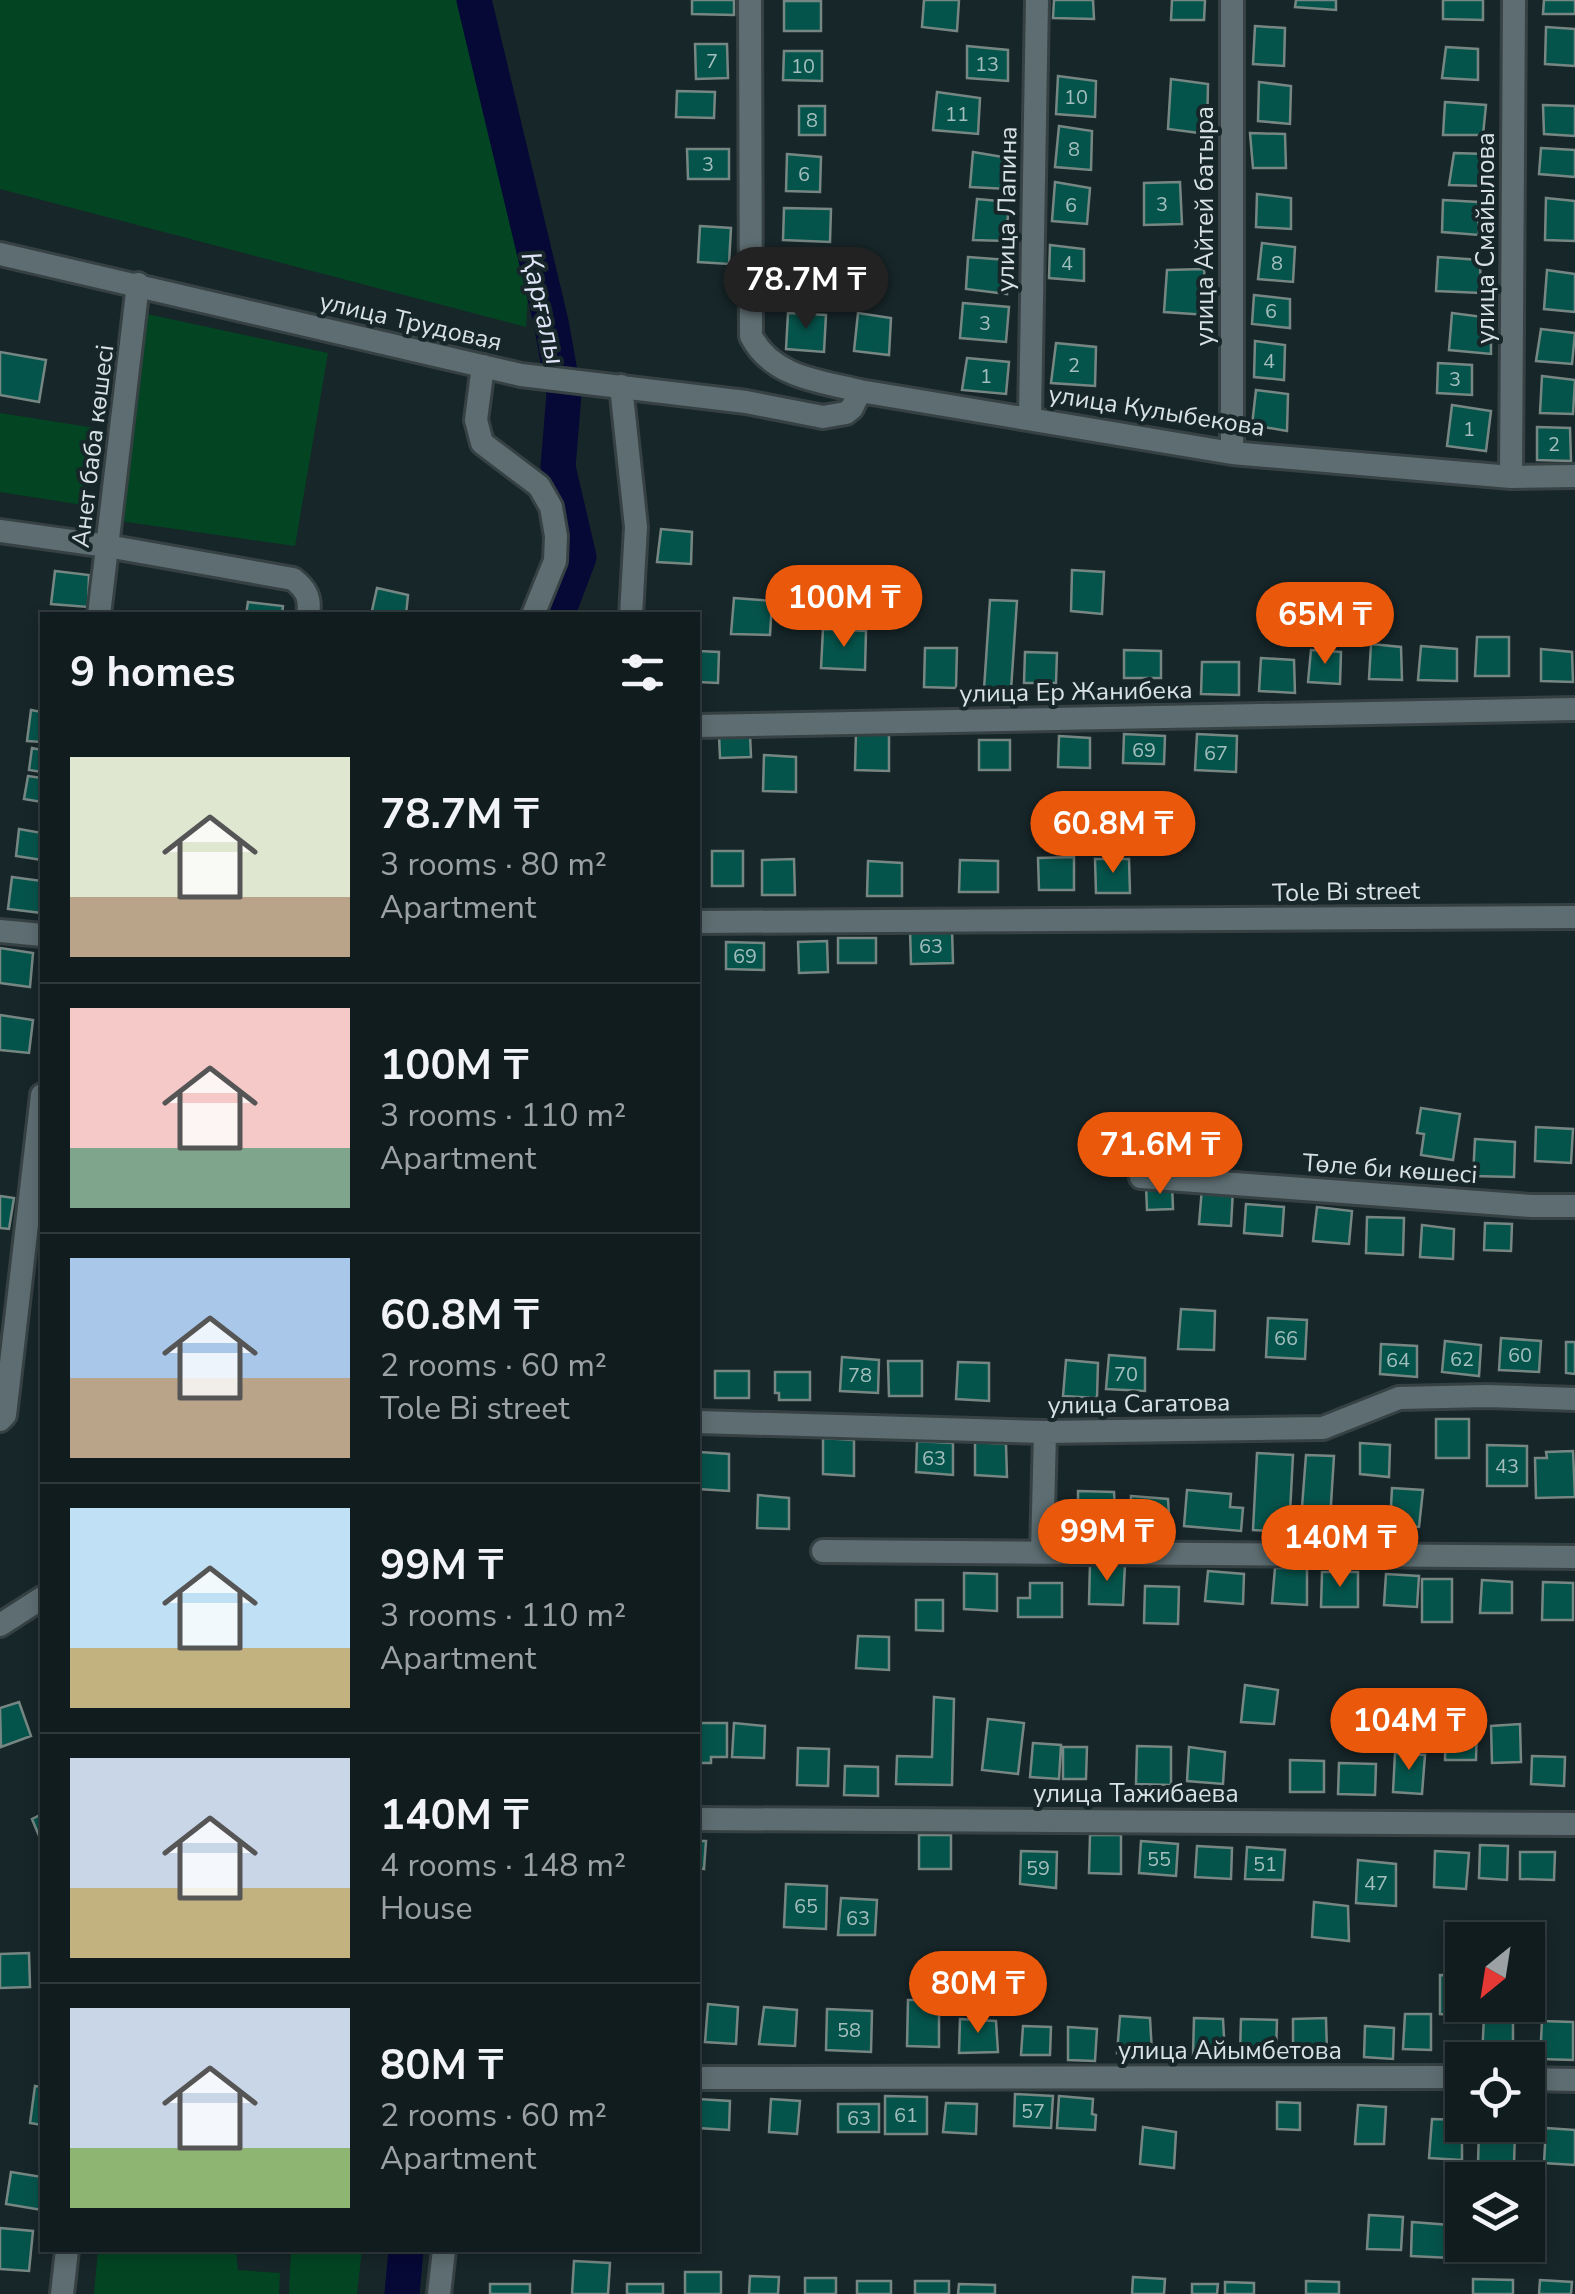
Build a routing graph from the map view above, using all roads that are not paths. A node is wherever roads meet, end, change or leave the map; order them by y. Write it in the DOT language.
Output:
graph roads {
  1 [pos="750,0"];
  2 [pos="1036,0"];
  3 [pos="1232,0"];
  4 [pos="1514,0"];
  5 [pos="0,254"];
  6 [pos="138,284"];
  7 [pos="483,366"];
  8 [pos="621,386"];
  9 [pos="860,390"];
  10 [pos="1030,418"];
  11 [pos="1232,453"];
  12 [pos="1575,476"];
  13 [pos="1511,477"];
  14 [pos="0,530"];
  15 [pos="108,546"];
  16 [pos="99,612"];
  17 [pos="309,612"];
  18 [pos="534,612"];
  19 [pos="632,612"];
  20 [pos="1575,709"];
  21 [pos="700,726"];
  22 [pos="1575,917"];
  23 [pos="700,922"];
  24 [pos="0,931"];
  25 [pos="40,936"];
  26 [pos="40,1107"];
  27 [pos="1141,1176"];
  28 [pos="1575,1206"];
  29 [pos="10,1289"];
  30 [pos="1575,1399"];
  31 [pos="0,1420"];
  32 [pos="700,1422"];
  33 [pos="1046,1432"];
  34 [pos="823,1551"];
  35 [pos="1042,1552"];
  36 [pos="1575,1557"];
  37 [pos="40,1599"];
  38 [pos="0,1625"];
  39 [pos="700,1819"];
  40 [pos="1575,1824"];
  41 [pos="1445,2077"];
  42 [pos="700,2078"];
  43 [pos="1545,2079"];
  44 [pos="1575,2080"];
  45 [pos="67,2252"];
  46 [pos="444,2252"];
  47 [pos="62,2294"];
  48 [pos="439,2294"];
  1 -- 9 [label="street, улица Кулыбекова"];
  2 -- 10 [label="street, улица Лапина"];
  3 -- 11 [label="street, улица Айтей батыра"];
  4 -- 13 [label="street, улица Смайылова"];
  5 -- 6 [label="street, улица Трудовая"];
  6 -- 7 [label="street, улица Трудовая"];
  6 -- 15 [label="street, Анет баба көшесі"];
  7 -- 8 [label="street, улица Трудовая"];
  7 -- 18 [label="street"];
  8 -- 9 [label="street, улица Трудовая"];
  8 -- 19 [label="street"];
  9 -- 10 [label="street, улица Кулыбекова"];
  10 -- 11 [label="street, улица Кулыбекова"];
  11 -- 13 [label="street, улица Кулыбекова"];
  12 -- 13 [label="street, улица Кулыбекова"];
  14 -- 15 [label="street"];
  15 -- 16 [label="street, Анет баба көшесі"];
  15 -- 17 [label="street"];
  20 -- 21 [label="street, улица Ер Жанибека"];
  22 -- 23 [label="street, Tole Bi street"];
  24 -- 25 [label="street"];
  26 -- 29 [label="street"];
  27 -- 28 [label="street, Төле би көшесі"];
  29 -- 31 [label="street"];
  30 -- 33 [label="street, улица Сагатова"];
  32 -- 33 [label="street, улица Сагатова"];
  33 -- 35 [label="street"];
  34 -- 35 [label="street"];
  35 -- 36 [label="street"];
  37 -- 38 [label="street"];
  39 -- 40 [label="street, улица Тажибаева"];
  41 -- 42 [label="street, улица Айымбетова"];
  43 -- 44 [label="street"];
  45 -- 47 [label="street"];
  46 -- 48 [label="street"];
}
